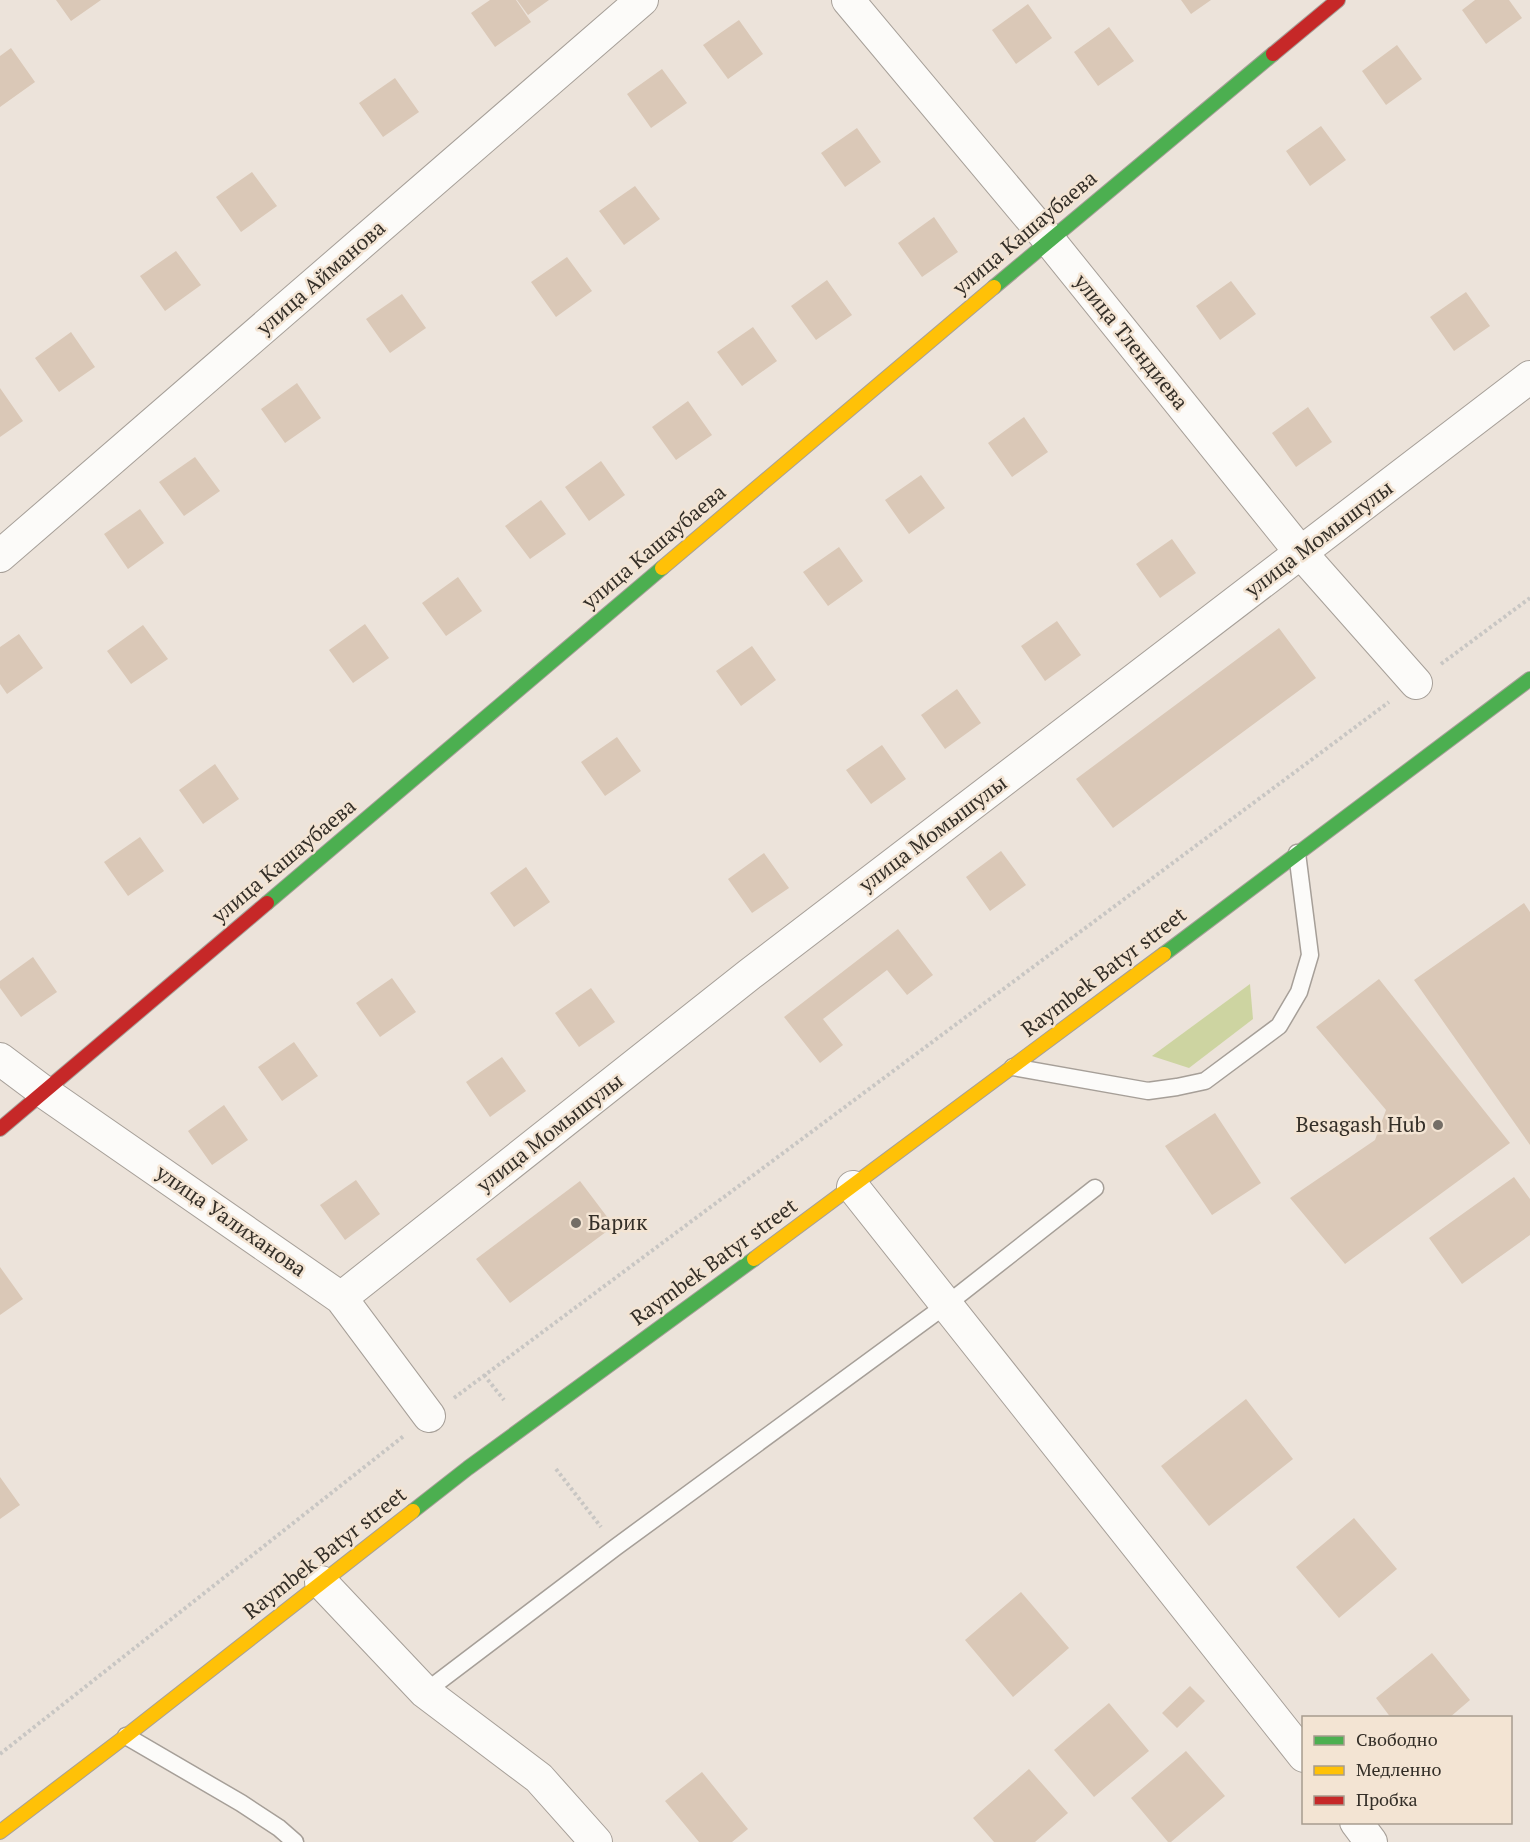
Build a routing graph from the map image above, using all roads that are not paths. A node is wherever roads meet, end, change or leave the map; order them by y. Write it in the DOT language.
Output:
graph roads {
  1 [pos="642,0"];
  2 [pos="848,0"];
  3 [pos="1338,0"];
  4 [pos="1049,240"];
  5 [pos="1530,377"];
  6 [pos="1301,553"];
  7 [pos="0,556"];
  8 [pos="1530,679"];
  9 [pos="1416,683"];
  10 [pos="1297,853"];
  11 [pos="0,1059"];
  12 [pos="1012,1067"];
  13 [pos="44,1092"];
  14 [pos="0,1129"];
  15 [pos="853,1187"];
  16 [pos="1095,1188"];
  17 [pos="341,1298"];
  18 [pos="946,1305"];
  19 [pos="429,1416"];
  20 [pos="321,1581"];
  21 [pos="425,1692"];
  22 [pos="126,1736"];
  23 [pos="1302,1753"];
  24 [pos="1358,1824"];
  25 [pos="0,1832"];
  26 [pos="295,1842"];
  27 [pos="596,1842"];
  28 [pos="1371,1842"];
  1 -- 7 [label="street, улица Айманова"];
  2 -- 4 [label="street, улица Тлендиева"];
  3 -- 4 [label="main road, улица Кашаубаева"];
  4 -- 6 [label="street, улица Тлендиева"];
  4 -- 13 [label="main road, улица Кашаубаева"];
  5 -- 6 [label="street, улица Момышулы"];
  6 -- 9 [label="street, улица Тлендиева"];
  6 -- 17 [label="street, улица Момышулы"];
  8 -- 10 [label="main road, Raymbek Batyr street"];
  10 -- 12 [label="main road, Raymbek Batyr street"];
  10 -- 12 [label="lane"];
  11 -- 13 [label="street, улица Уалиханова"];
  12 -- 15 [label="main road, Raymbek Batyr street"];
  13 -- 14 [label="main road, улица Кашаубаева"];
  13 -- 17 [label="street, улица Уалиханова"];
  15 -- 18 [label="street"];
  15 -- 20 [label="main road, Raymbek Batyr street"];
  16 -- 18 [label="lane"];
  17 -- 19 [label="street, улица Уалиханова"];
  18 -- 21 [label="lane"];
  18 -- 23 [label="street"];
  20 -- 21 [label="street"];
  20 -- 22 [label="main road, Raymbek Batyr street"];
  21 -- 27 [label="street"];
  22 -- 25 [label="main road, Raymbek Batyr street"];
  22 -- 26 [label="lane"];
  24 -- 28 [label="street"];
}
